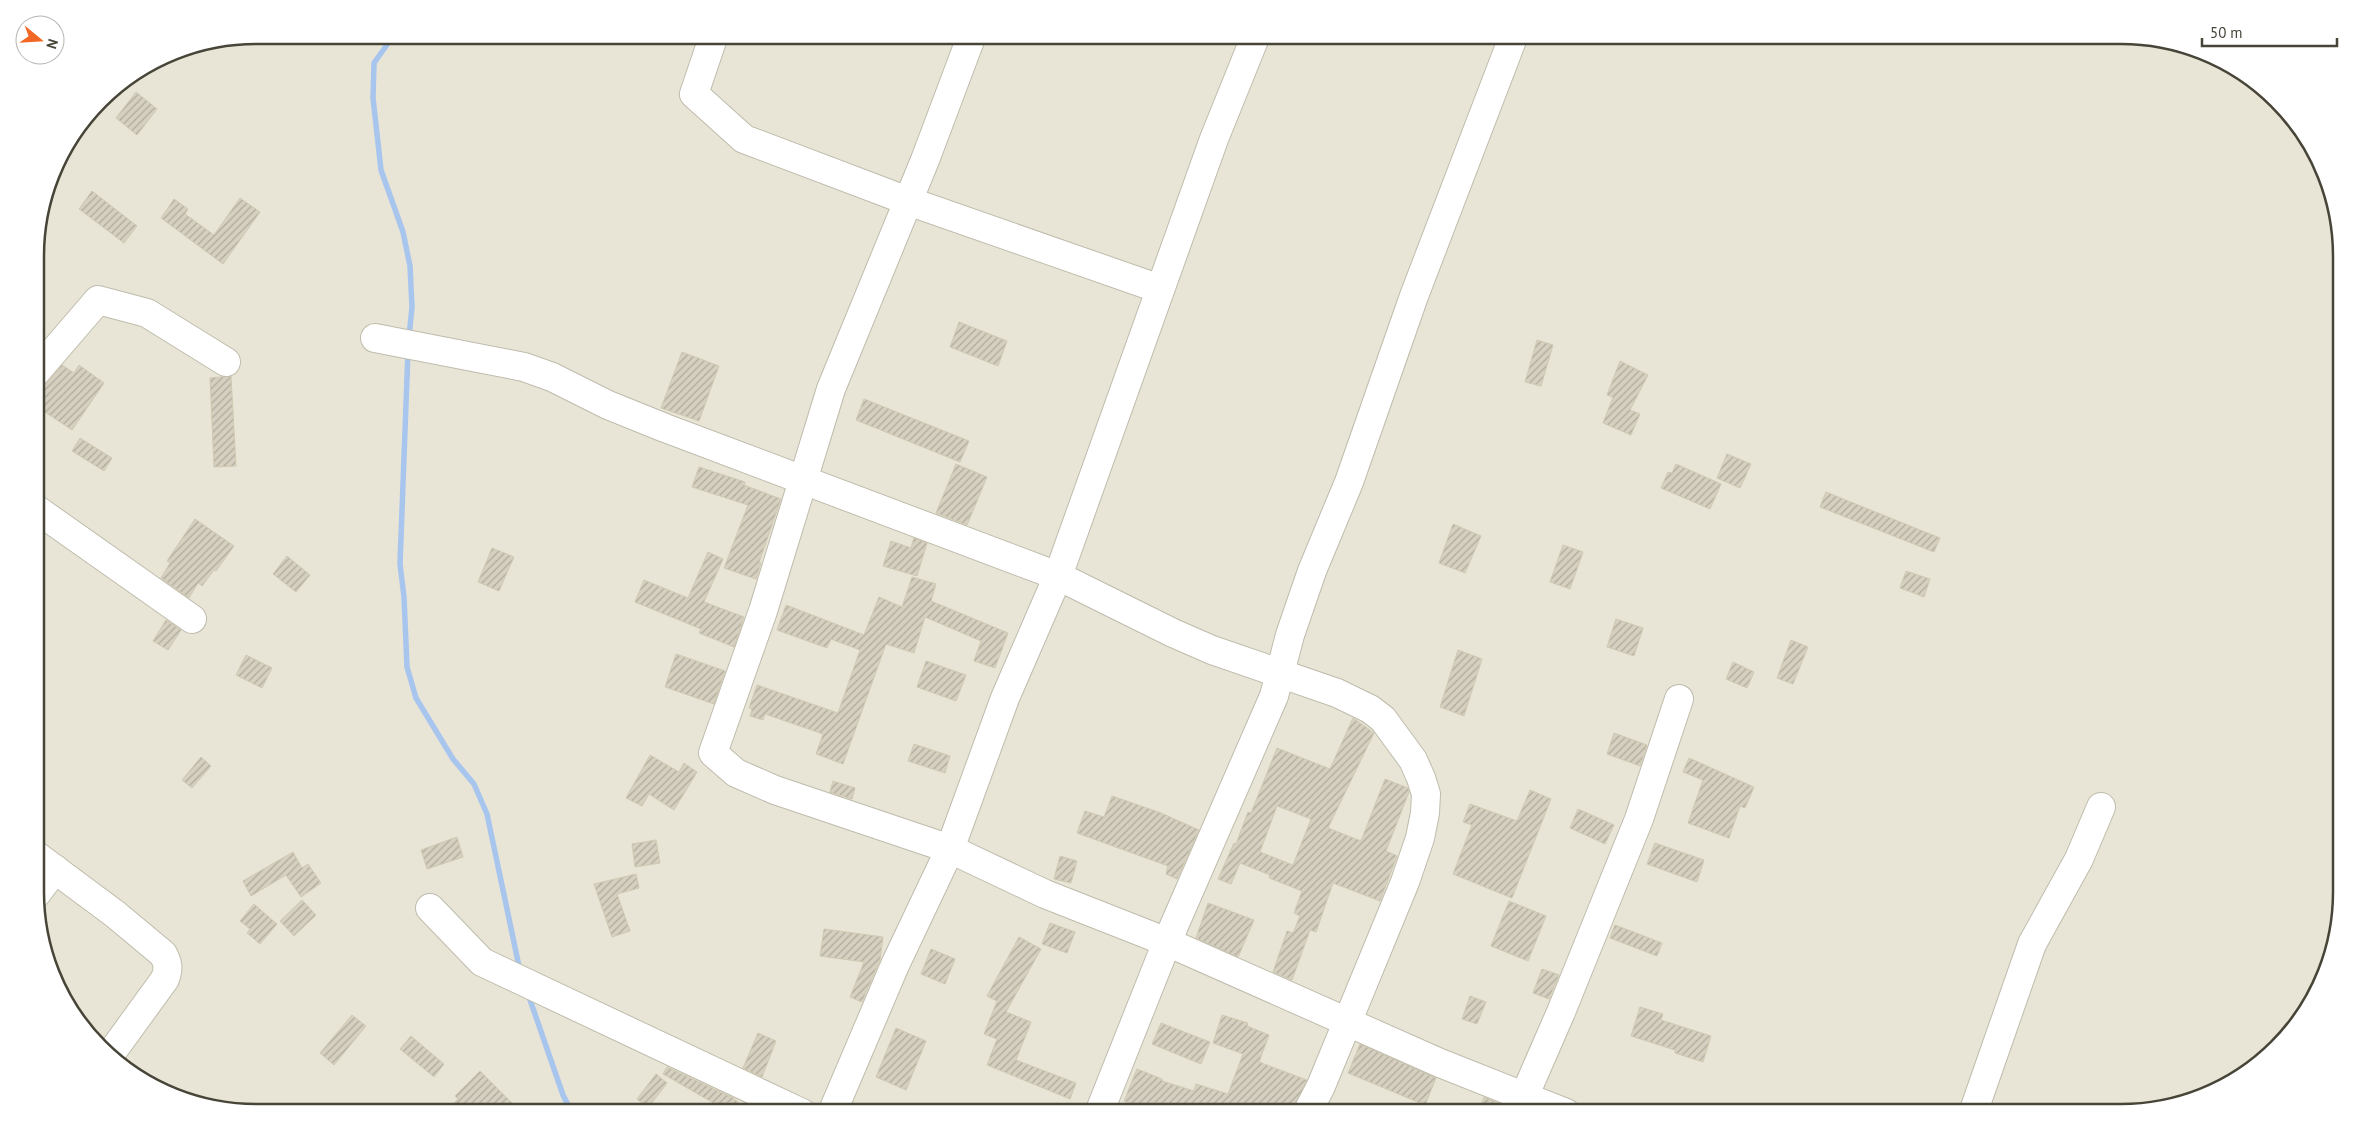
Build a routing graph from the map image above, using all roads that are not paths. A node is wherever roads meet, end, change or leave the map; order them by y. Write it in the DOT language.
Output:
graph roads {
  1 [pos="711,44"];
  2 [pos="969,44"];
  3 [pos="1252,44"];
  4 [pos="1511,44"];
  5 [pos="908,201"];
  6 [pos="1160,289"];
  7 [pos="375,338"];
  8 [pos="226,362"];
  9 [pos="44,363"];
  10 [pos="802,480"];
  11 [pos="44,515"];
  12 [pos="1058,576"];
  13 [pos="192,619"];
  14 [pos="1280,673"];
  15 [pos="1679,699"];
  16 [pos="2101,808"];
  17 [pos="950,849"];
  18 [pos="46,863"];
  19 [pos="430,908"];
  20 [pos="1167,942"];
  21 [pos="1347,1021"];
  22 [pos="114,1050"];
  23 [pos="783,1104"];
  24 [pos="836,1104"];
  25 [pos="1103,1104"];
  26 [pos="1312,1104"];
  27 [pos="1521,1104"];
  28 [pos="1976,1104"];
  1 -- 5 [label="street"];
  2 -- 5 [label="street"];
  3 -- 6 [label="street"];
  4 -- 14 [label="street"];
  5 -- 6 [label="street"];
  5 -- 10 [label="street"];
  6 -- 12 [label="street"];
  7 -- 10 [label="street"];
  8 -- 9 [label="street"];
  10 -- 12 [label="street"];
  10 -- 17 [label="street"];
  11 -- 13 [label="street"];
  12 -- 14 [label="street"];
  12 -- 17 [label="street"];
  14 -- 20 [label="street"];
  14 -- 21 [label="street"];
  15 -- 27 [label="street"];
  16 -- 28 [label="street"];
  17 -- 20 [label="street"];
  17 -- 24 [label="street"];
  18 -- 22 [label="street"];
  19 -- 23 [label="street"];
  20 -- 21 [label="street"];
  20 -- 25 [label="street"];
  21 -- 26 [label="street"];
  21 -- 27 [label="street"];
}
